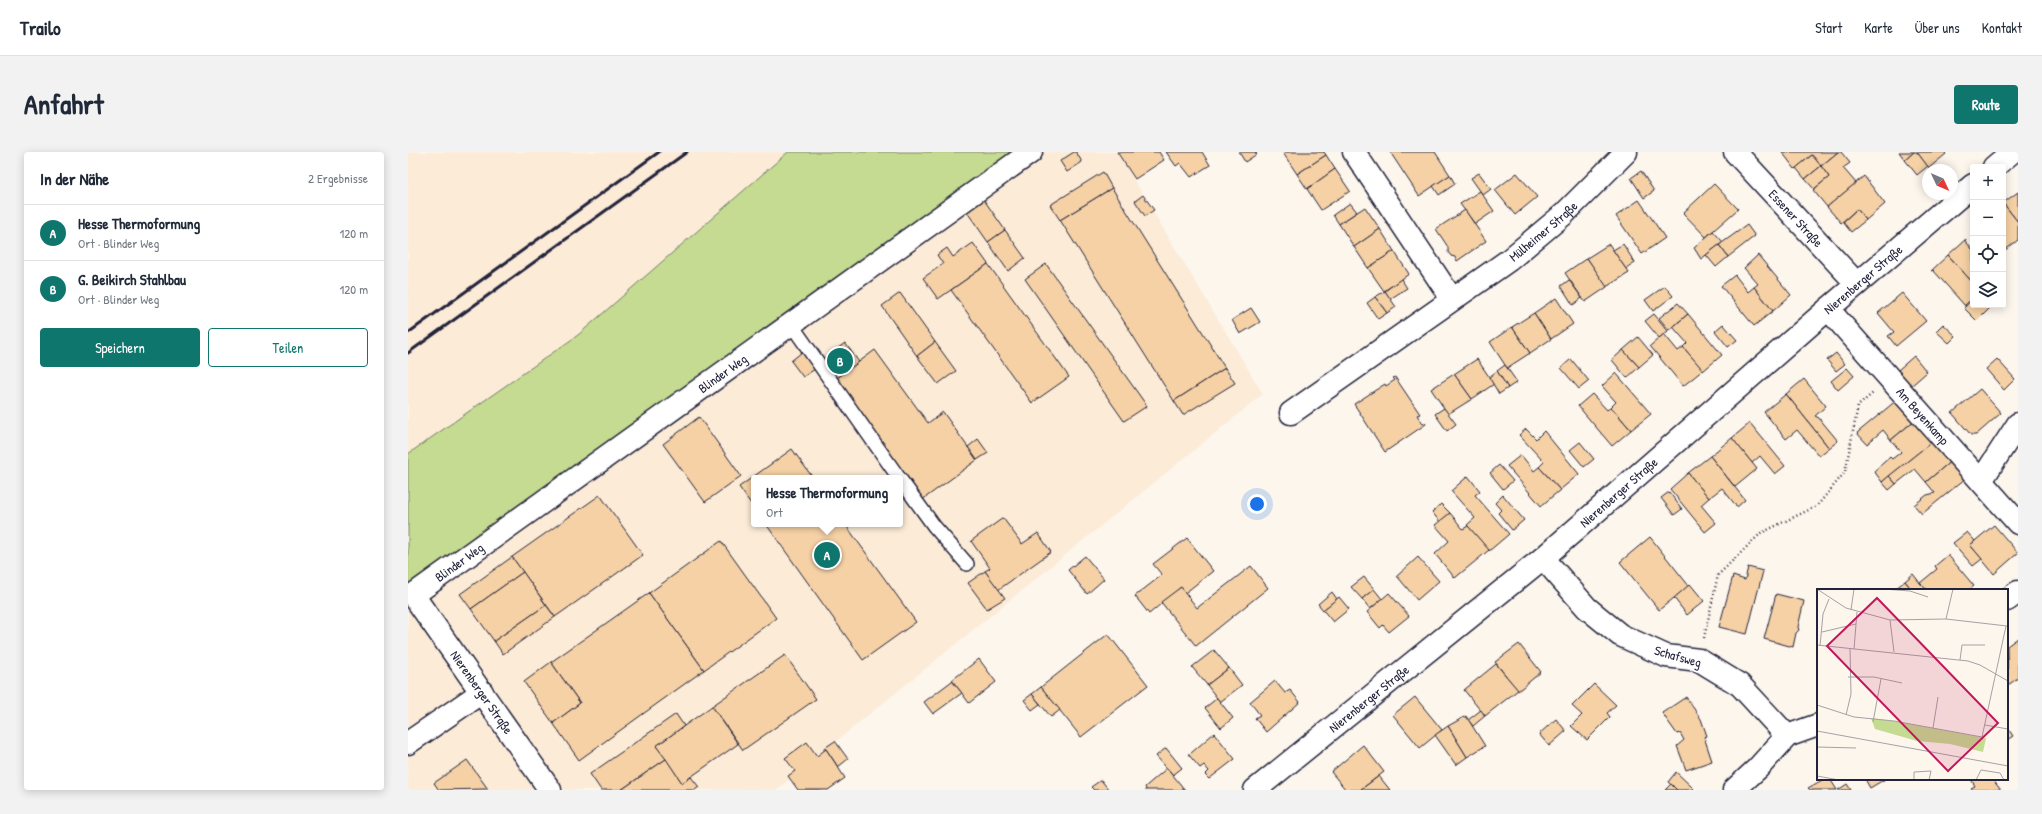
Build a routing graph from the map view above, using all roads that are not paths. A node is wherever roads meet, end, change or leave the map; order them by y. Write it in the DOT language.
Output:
graph roads {
  1 [pos="1031,152"];
  2 [pos="1354,152"];
  3 [pos="1626,152"];
  4 [pos="1735,152"];
  5 [pos="2012,152"];
  6 [pos="1998,164"];
  7 [pos="1970,188"];
  8 [pos="1857,284"];
  9 [pos="1452,300"];
  10 [pos="1828,309"];
  11 [pos="791,324"];
  12 [pos="1291,413"];
  13 [pos="2018,424"];
  14 [pos="898,475"];
  15 [pos="1981,481"];
  16 [pos="903,482"];
  17 [pos="2018,523"];
  18 [pos="1543,558"];
  19 [pos="966,564"];
  20 [pos="2018,592"];
  21 [pos="413,595"];
  22 [pos="2008,599"];
  23 [pos="482,692"];
  24 [pos="1817,725"];
  25 [pos="1787,736"];
  26 [pos="408,743"];
  27 [pos="550,790"];
  28 [pos="1255,790"];
  29 [pos="1734,790"];
  1 -- 11 [label="street, Blinder Weg"];
  2 -- 9 [label="street"];
  3 -- 9 [label="street, Mülheimer Straße"];
  4 -- 8 [label="street, Essener Straße"];
  5 -- 6 [label="street"];
  7 -- 8 [label="street, Nierenberger Straße"];
  8 -- 10 [label="street, Nierenberger Straße"];
  9 -- 12 [label="street, Mülheimer Straße"];
  10 -- 15 [label="street, Am Beyenkamp"];
  10 -- 18 [label="street, Nierenberger Straße"];
  11 -- 14 [label="lane"];
  11 -- 21 [label="street, Blinder Weg"];
  13 -- 15 [label="street"];
  15 -- 17 [label="street, Am Beyenkamp"];
  16 -- 19 [label="lane"];
  18 -- 25 [label="street, Schafsweg"];
  18 -- 28 [label="street, Nierenberger Straße"];
  20 -- 22 [label="street"];
  21 -- 23 [label="street, Nierenberger Straße"];
  23 -- 26 [label="street"];
  23 -- 27 [label="street, Nierenberger Straße"];
  24 -- 25 [label="street"];
  25 -- 29 [label="street"];
}
